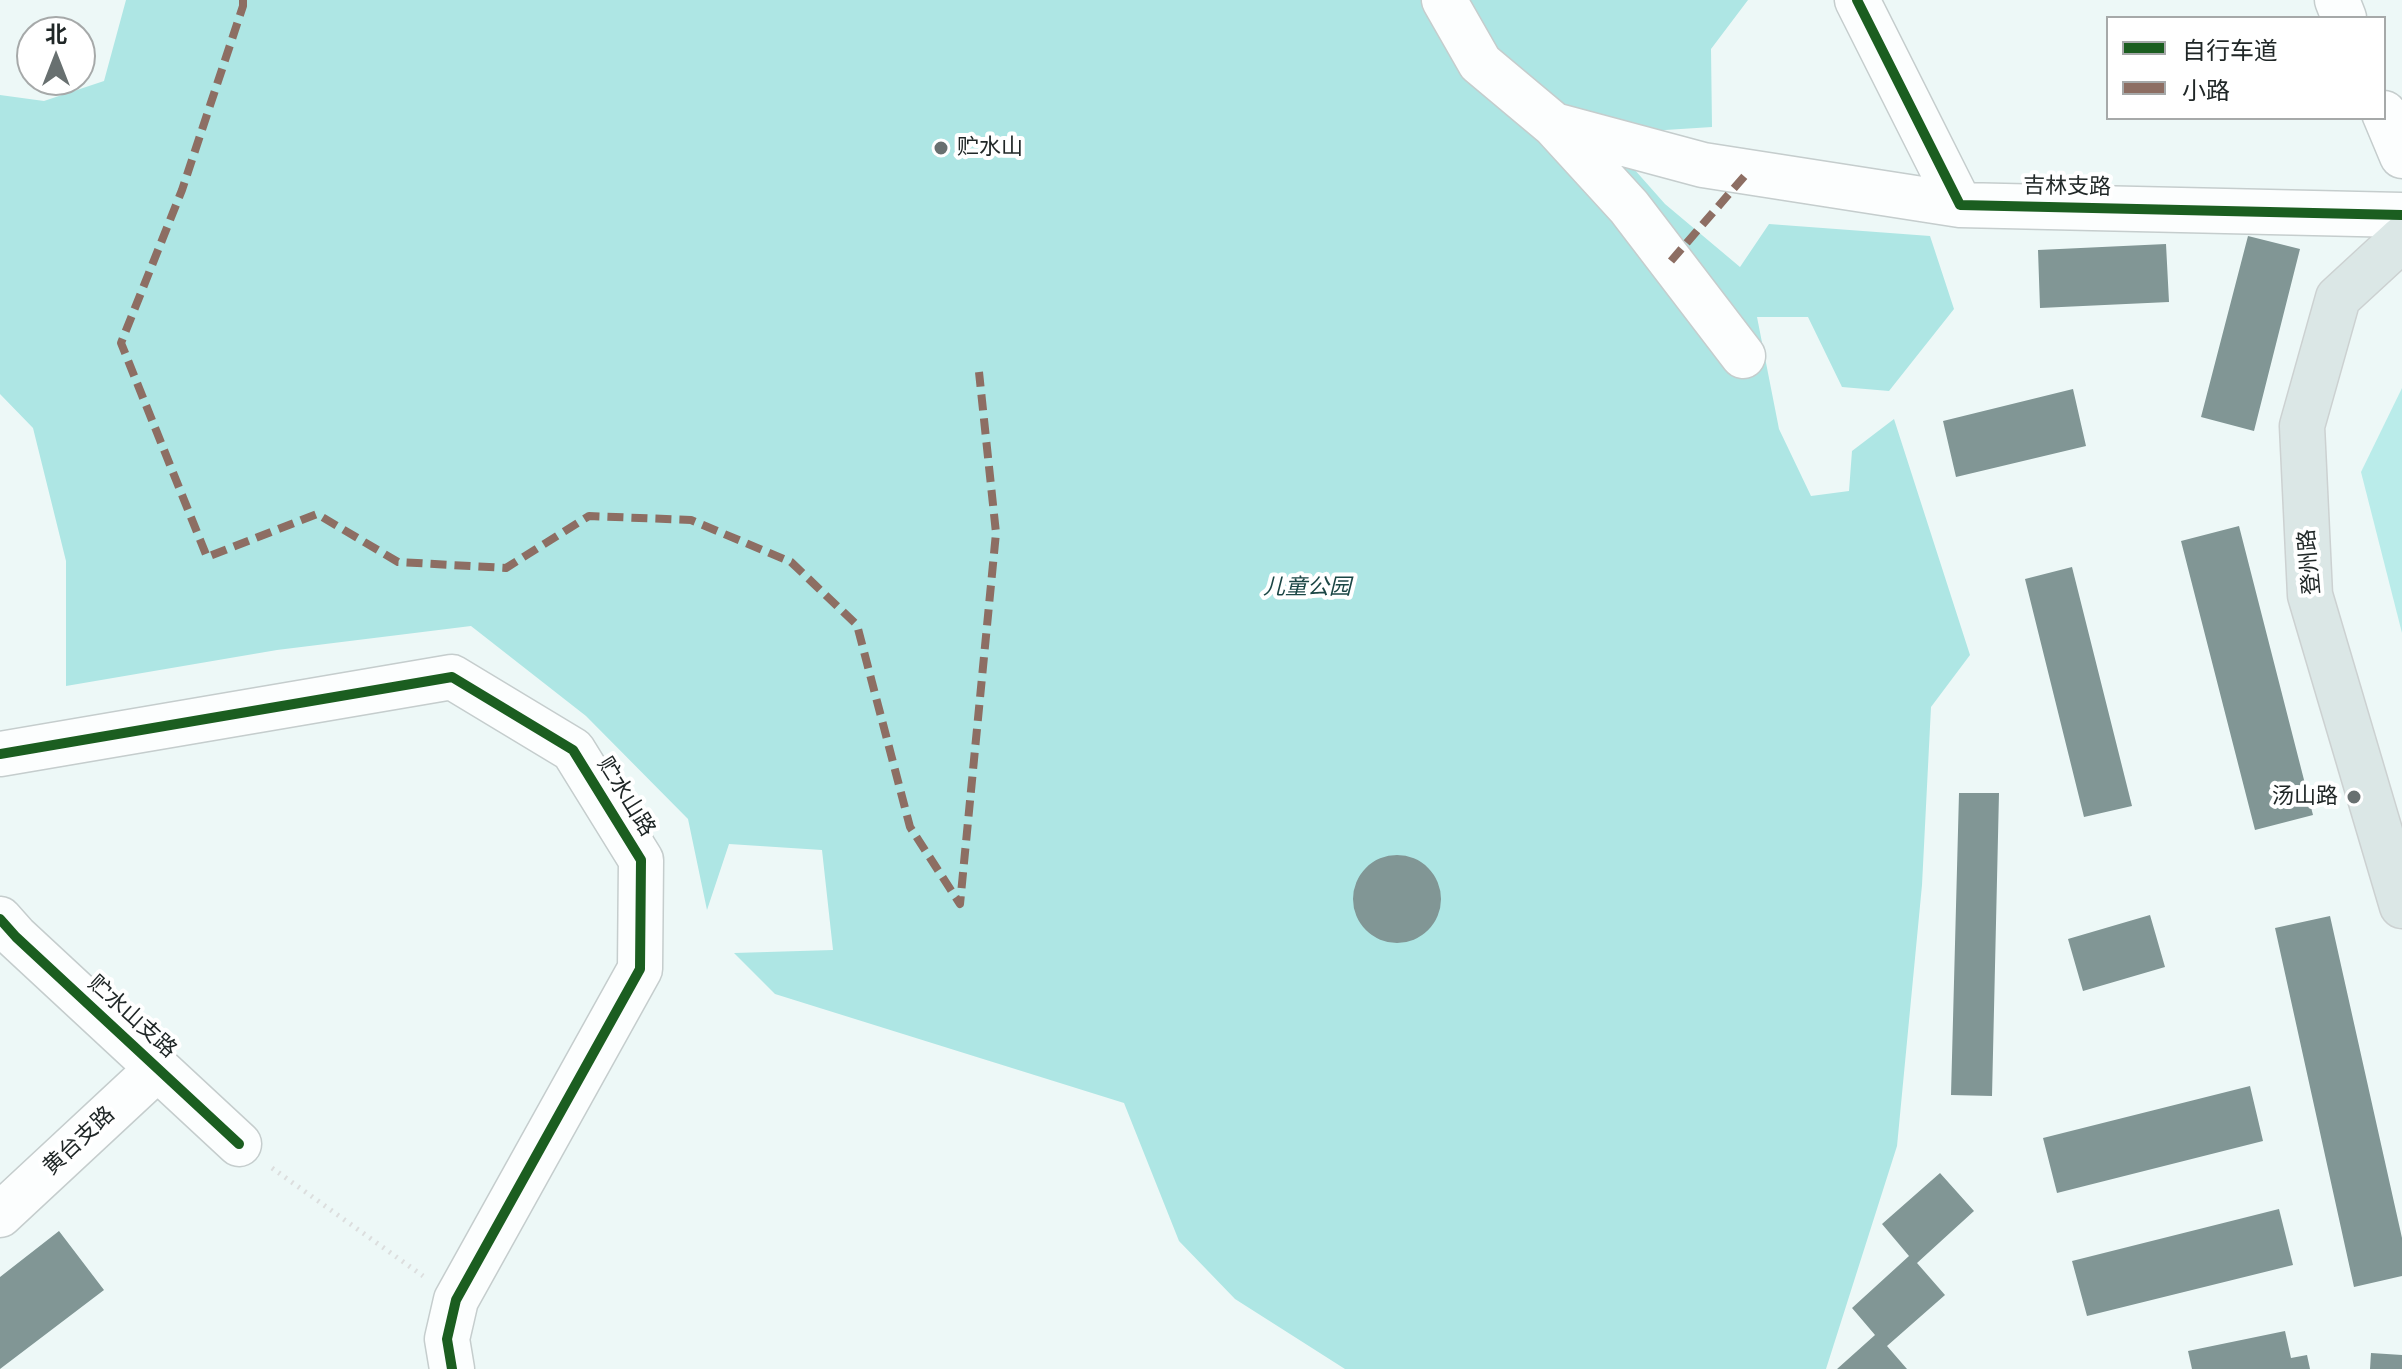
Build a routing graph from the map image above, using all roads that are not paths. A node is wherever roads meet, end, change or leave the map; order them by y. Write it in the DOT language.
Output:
graph roads {
  1 [pos="1444,0"];
  2 [pos="1857,0"];
  3 [pos="2386,118"];
  4 [pos="1554,125"];
  5 [pos="2402,156"];
  6 [pos="1960,205"];
  7 [pos="2402,215"];
  8 [pos="2402,239"];
  9 [pos="1743,356"];
  10 [pos="0,754"];
  11 [pos="2402,906"];
  12 [pos="0,919"];
  13 [pos="158,1068"];
  14 [pos="239,1144"];
  15 [pos="0,1215"];
  16 [pos="452,1369"];
  1 -- 4 [label="street"];
  2 -- 6 [label="street"];
  3 -- 5 [label="street"];
  4 -- 6 [label="street, 吉林支路"];
  4 -- 9 [label="street"];
  6 -- 7 [label="street, 吉林支路"];
  8 -- 11 [label="main road, 登州路"];
  10 -- 16 [label="street, 贮水山路"];
  12 -- 13 [label="street, 贮水山支路"];
  13 -- 14 [label="street, 贮水山支路"];
  13 -- 15 [label="street, 黄台支路"];
}
